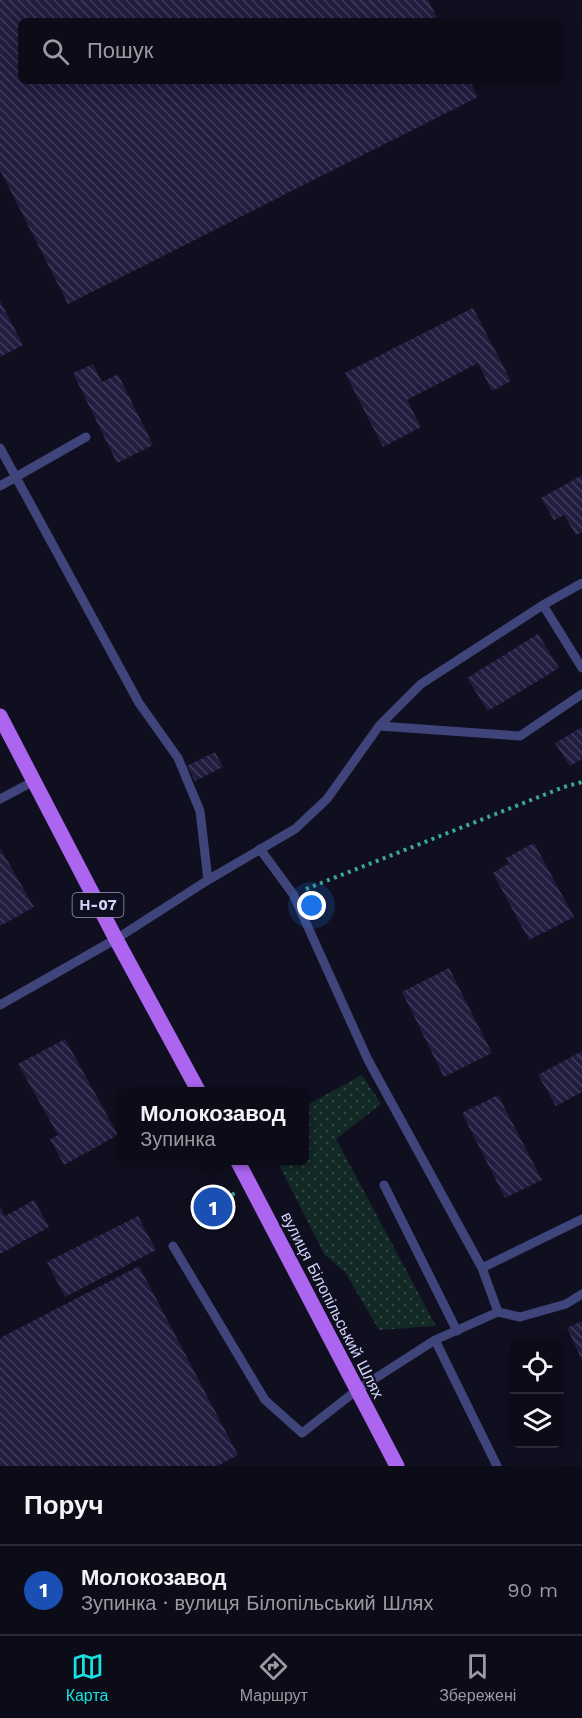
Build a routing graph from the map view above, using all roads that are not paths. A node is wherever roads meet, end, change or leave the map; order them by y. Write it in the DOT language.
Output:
graph roads {
  1 [pos="86,437"];
  2 [pos="0,448"];
  3 [pos="17,477"];
  4 [pos="0,486"];
  5 [pos="582,584"];
  6 [pos="543,605"];
  7 [pos="582,668"];
  8 [pos="582,694"];
  9 [pos="0,716"];
  10 [pos="379,726"];
  11 [pos="34,782"];
  12 [pos="0,800"];
  13 [pos="260,849"];
  14 [pos="208,880"];
  15 [pos="116,939"];
  16 [pos="0,1005"];
  17 [pos="196,1087"];
  18 [pos="239,1165"];
  19 [pos="384,1185"];
  20 [pos="582,1219"];
  21 [pos="173,1246"];
  22 [pos="482,1268"];
  23 [pos="582,1294"];
  24 [pos="498,1312"];
  25 [pos="457,1331"];
  26 [pos="435,1340"];
  27 [pos="357,1390"];
  28 [pos="397,1466"];
  29 [pos="497,1466"];
  1 -- 3 [label="lane"];
  2 -- 3 [label="lane"];
  3 -- 4 [label="lane"];
  3 -- 14 [label="lane"];
  5 -- 6 [label="lane"];
  6 -- 7 [label="lane"];
  6 -- 10 [label="lane"];
  8 -- 10 [label="lane"];
  9 -- 11 [label="main road, Н-07"];
  10 -- 13 [label="lane"];
  11 -- 12 [label="lane"];
  11 -- 15 [label="main road, Н-07"];
  13 -- 14 [label="lane"];
  13 -- 22 [label="lane"];
  14 -- 15 [label="lane"];
  15 -- 16 [label="lane"];
  15 -- 17 [label="main road, Н-07"];
  18 -- 27 [label="main road, вулиця Білопільський Шлях"];
  19 -- 25 [label="lane"];
  20 -- 22 [label="lane"];
  21 -- 27 [label="lane"];
  22 -- 24 [label="lane"];
  23 -- 24 [label="lane"];
  24 -- 25 [label="lane"];
  25 -- 26 [label="lane"];
  26 -- 27 [label="lane"];
  26 -- 29 [label="lane"];
  27 -- 28 [label="main road, вулиця Білопільський Шлях"];
}
